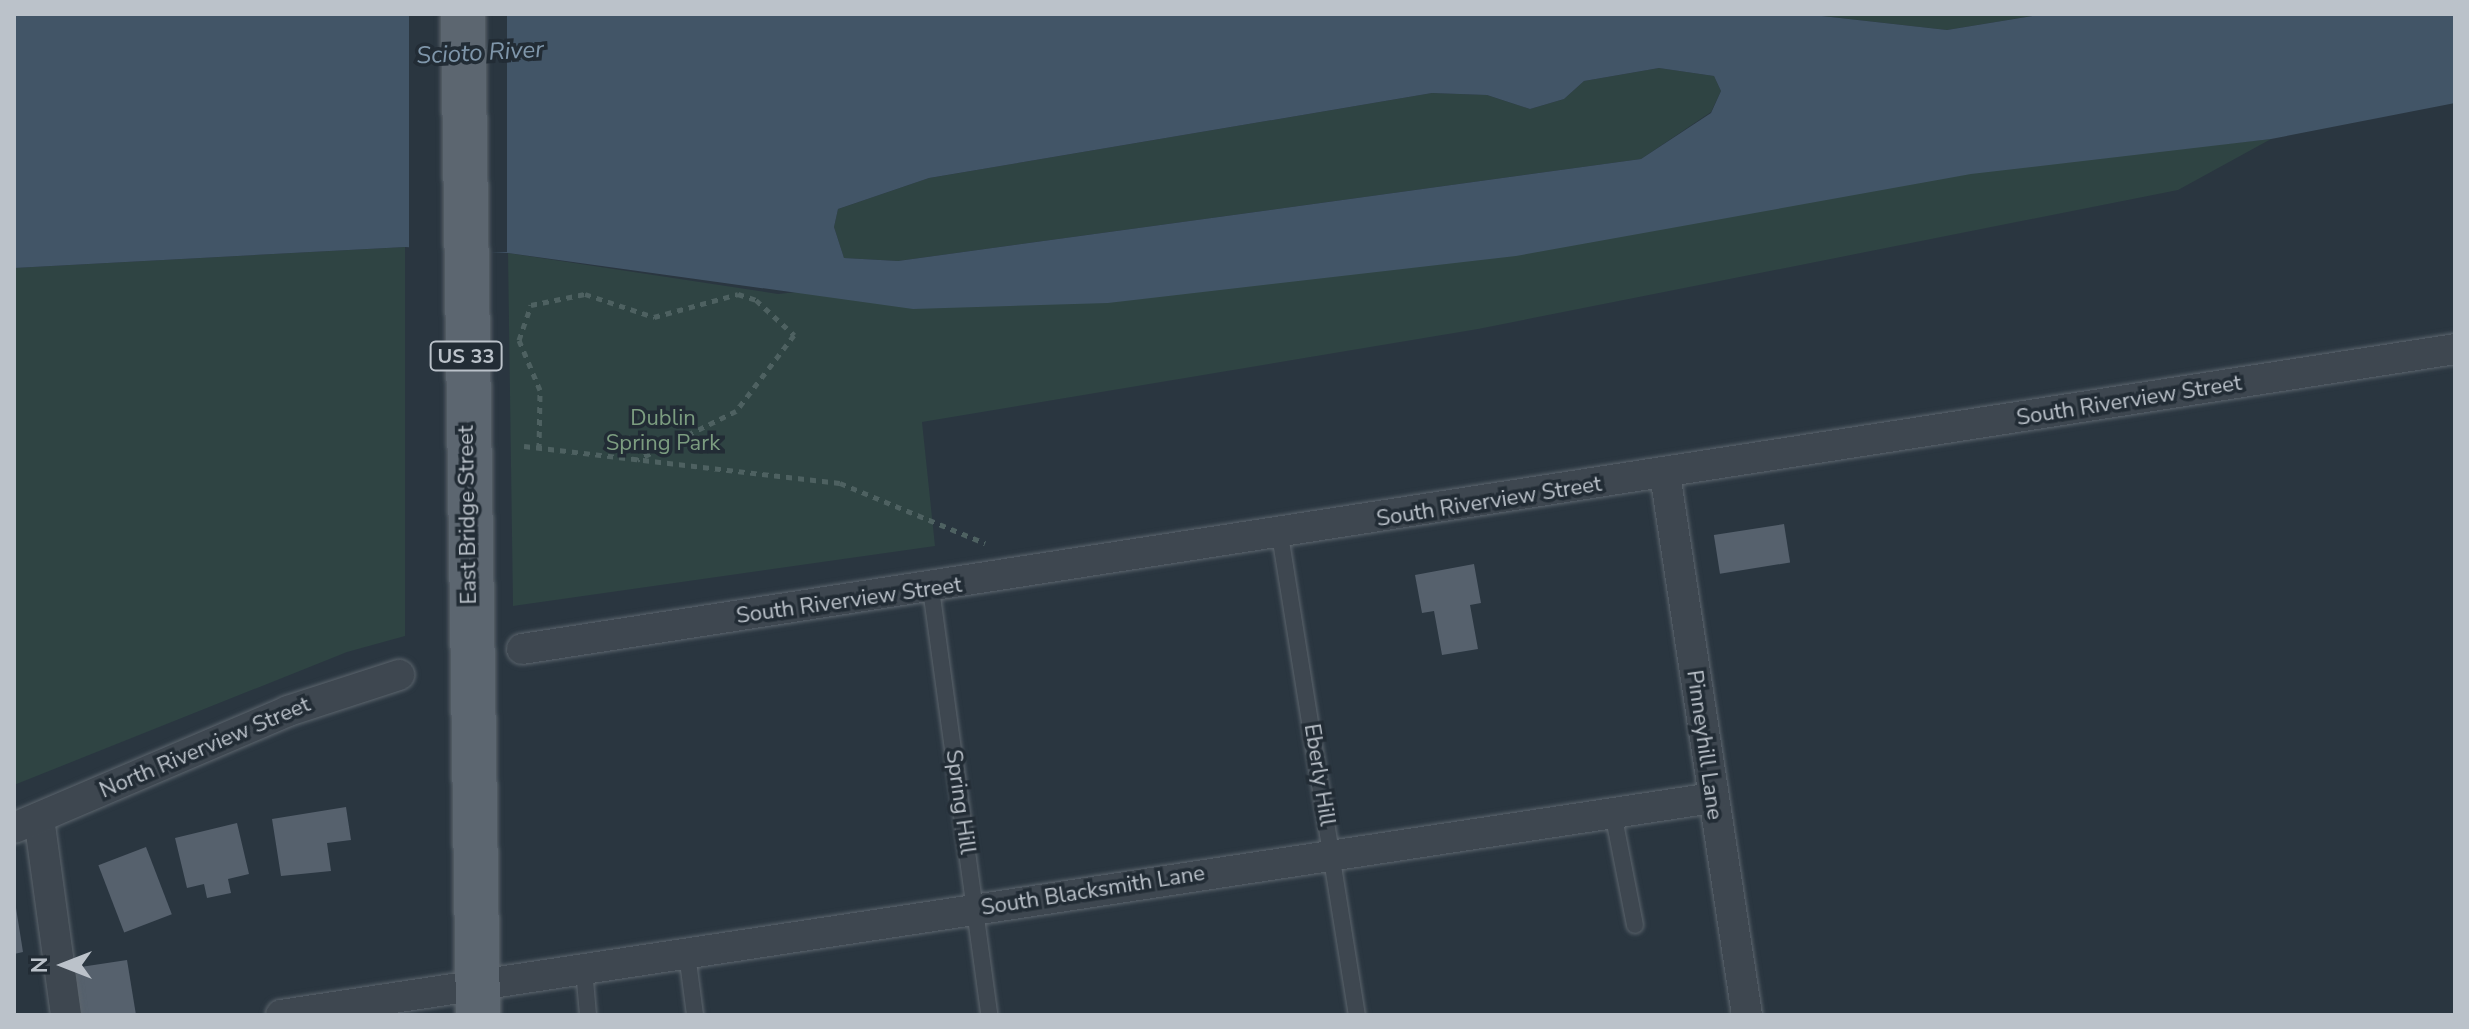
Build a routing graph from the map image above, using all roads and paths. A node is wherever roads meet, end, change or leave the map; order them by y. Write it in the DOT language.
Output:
graph roads {
  1 [pos="463,14"];
  2 [pos="2455,349"];
  3 [pos="524,446"];
  4 [pos="539,449"];
  5 [pos="637,460"];
  6 [pos="1665,474"];
  7 [pos="1280,535"];
  8 [pos="1013,577"];
  9 [pos="931,589"];
  10 [pos="522,649"];
  11 [pos="399,675"];
  12 [pos="1712,798"];
  13 [pos="1613,813"];
  14 [pos="26,823"];
  15 [pos="1332,855"];
  16 [pos="974,909"];
  17 [pos="1635,925"];
  18 [pos="687,954"];
  19 [pos="584,969"];
  20 [pos="476,1001"];
  21 [pos="66,1015"];
  22 [pos="281,1015"];
  23 [pos="588,1015"];
  24 [pos="695,1015"];
  25 [pos="989,1015"];
  26 [pos="1357,1015"];
  27 [pos="1747,1015"];
  1 -- 20 [label="main road, East Bridge Street / US 33"];
  2 -- 6 [label="street, South Riverview Street"];
  3 -- 4 [label="path"];
  4 -- 5 [label="path"];
  4 -- 5 [label="path"];
  5 -- 8 [label="path"];
  6 -- 7 [label="street, South Riverview Street"];
  6 -- 12 [label="street, Pinneyhill Lane"];
  7 -- 8 [label="street, South Riverview Street"];
  7 -- 15 [label="lane, Eberly Hill"];
  8 -- 9 [label="street, South Riverview Street"];
  9 -- 10 [label="street, South Riverview Street"];
  9 -- 16 [label="lane, Spring Hill"];
  11 -- 14 [label="street, North Riverview Street"];
  12 -- 13 [label="street, South Blacksmith Lane"];
  12 -- 27 [label="street, Pinneyhill Lane"];
  13 -- 15 [label="street, South Blacksmith Lane"];
  13 -- 17 [label="lane"];
  14 -- 21 [label="street"];
  15 -- 16 [label="street, South Blacksmith Lane"];
  15 -- 26 [label="lane, Eberly Hill"];
  16 -- 18 [label="street, South Blacksmith Lane"];
  16 -- 25 [label="lane, Spring Hill"];
  18 -- 19 [label="street, South Blacksmith Lane"];
  18 -- 24 [label="lane"];
  19 -- 20 [label="street, South Blacksmith Lane"];
  19 -- 23 [label="lane"];
  20 -- 22 [label="street, South Blacksmith Lane"];
}
